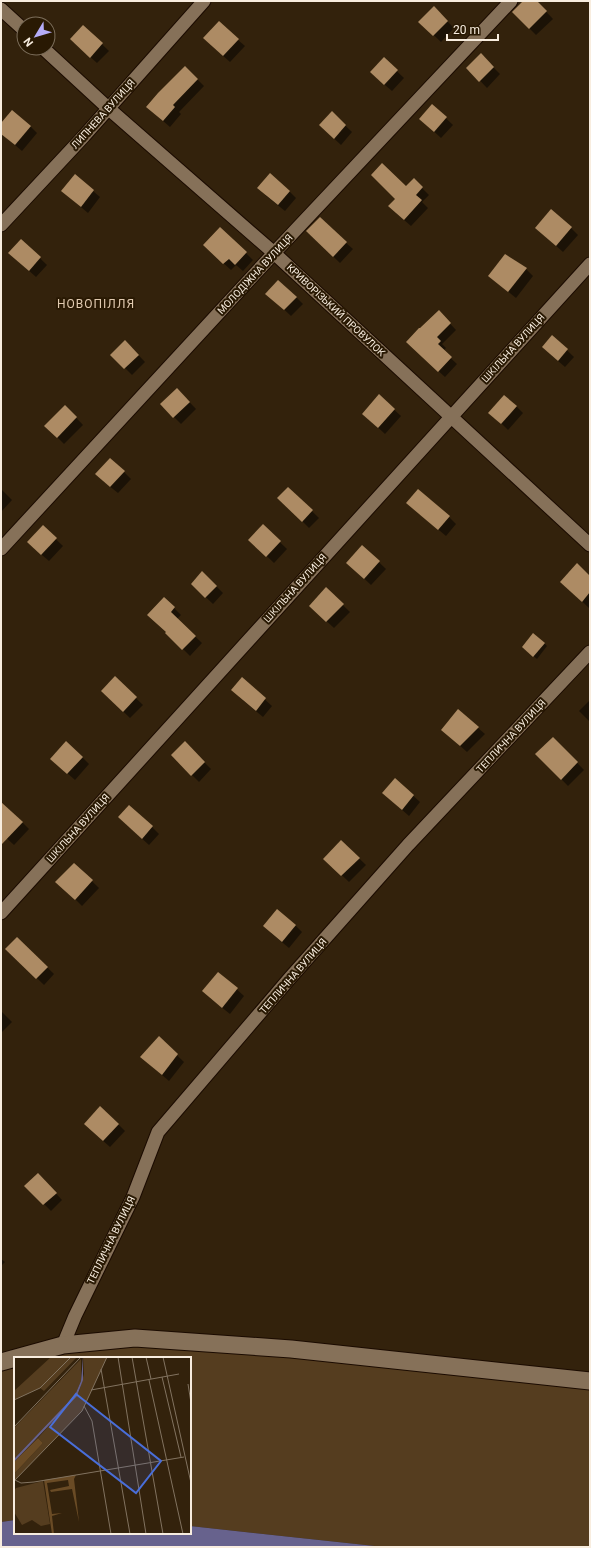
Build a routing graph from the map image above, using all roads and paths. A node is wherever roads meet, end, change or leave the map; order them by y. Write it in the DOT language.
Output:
graph roads {
  1 [pos="204,1"];
  2 [pos="511,1"];
  3 [pos="1,9"];
  4 [pos="16,23"];
  5 [pos="52,56"];
  6 [pos="108,108"];
  7 [pos="1,225"];
  8 [pos="274,253"];
  9 [pos="590,264"];
  10 [pos="451,416"];
  11 [pos="590,545"];
  12 [pos="1,549"];
  13 [pos="590,652"];
  14 [pos="1,913"];
  15 [pos="62,1345"];
  16 [pos="19,1357"];
  17 [pos="14,1358"];
  18 [pos="1,1362"];
  19 [pos="590,1381"];
  1 -- 6 [label="street, ЛИПНЕВА ВУЛИЦЯ"];
  2 -- 8 [label="street, МОЛОДІЖНА ВУЛИЦЯ"];
  3 -- 4 [label="street"];
  5 -- 6 [label="street, КРИВОРІЗЬКИЙ ПРОВУЛОК"];
  6 -- 7 [label="street, ЛИПНЕВА ВУЛИЦЯ"];
  6 -- 8 [label="street, КРИВОРІЗЬКИЙ ПРОВУЛОК"];
  8 -- 10 [label="street, КРИВОРІЗЬКИЙ ПРОВУЛОК"];
  8 -- 12 [label="street, МОЛОДІЖНА ВУЛИЦЯ"];
  9 -- 10 [label="street, ШКІЛЬНА ВУЛИЦЯ"];
  10 -- 11 [label="street, КРИВОРІЗЬКИЙ ПРОВУЛОК"];
  10 -- 14 [label="street, ШКІЛЬНА ВУЛИЦЯ"];
  13 -- 15 [label="street, ТЕПЛИЧНА ВУЛИЦЯ"];
  15 -- 16 [label="street"];
  15 -- 19 [label="street"];
  17 -- 18 [label="street"];
}
